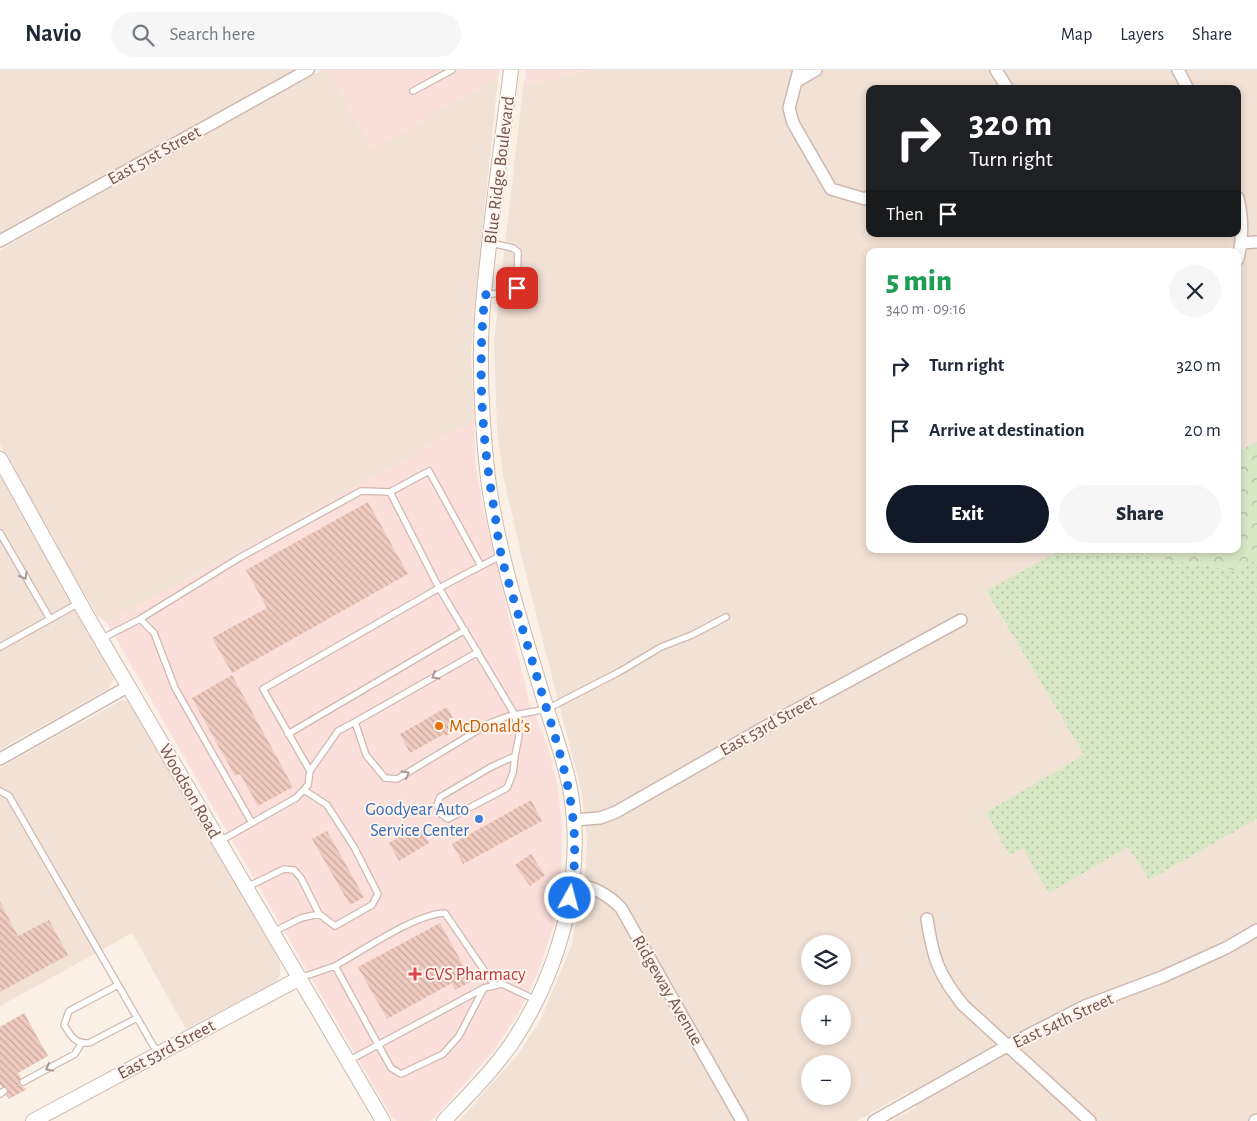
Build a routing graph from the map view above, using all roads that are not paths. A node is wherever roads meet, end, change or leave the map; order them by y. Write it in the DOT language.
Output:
graph roads {
  1 [pos="308,70"];
  2 [pos="452,70"];
  3 [pos="511,70"];
  4 [pos="816,70"];
  5 [pos="996,70"];
  6 [pos="1178,70"];
  7 [pos="798,75"];
  8 [pos="1005,85"];
  9 [pos="1186,85"];
  10 [pos="414,91"];
  11 [pos="866,198"];
  12 [pos="1241,210"];
  13 [pos="0,241"];
  14 [pos="1257,242"];
  15 [pos="491,243"];
  16 [pos="1241,243"];
  17 [pos="1240,248"];
  18 [pos="485,295"];
  19 [pos="0,458"];
  20 [pos="390,492"];
  21 [pos="0,533"];
  22 [pos="502,555"];
  23 [pos="481,566"];
  24 [pos="439,588"];
  25 [pos="80,602"];
  26 [pos="726,616"];
  27 [pos="140,619"];
  28 [pos="50,620"];
  29 [pos="961,620"];
  30 [pos="465,630"];
  31 [pos="101,639"];
  32 [pos="0,647"];
  33 [pos="478,652"];
  34 [pos="129,686"];
  35 [pos="547,709"];
  36 [pos="514,715"];
  37 [pos="355,722"];
  38 [pos="288,734"];
  39 [pos="515,756"];
  40 [pos="1,757"];
  41 [pos="310,771"];
  42 [pos="304,790"];
  43 [pos="0,791"];
  44 [pos="573,820"];
  45 [pos="252,822"];
  46 [pos="220,841"];
  47 [pos="573,883"];
  48 [pos="247,887"];
  49 [pos="319,914"];
  50 [pos="928,919"];
  51 [pos="1257,930"];
  52 [pos="274,932"];
  53 [pos="335,966"];
  54 [pos="300,978"];
  55 [pos="118,985"];
  56 [pos="494,985"];
  57 [pos="484,988"];
  58 [pos="537,1001"];
  59 [pos="137,1018"];
  60 [pos="82,1044"];
  61 [pos="377,1044"];
  62 [pos="1007,1046"];
  63 [pos="158,1054"];
  64 [pos="348,1061"];
  65 [pos="23,1082"];
  66 [pos="33,1121"];
  67 [pos="383,1121"];
  68 [pos="444,1121"];
  69 [pos="742,1121"];
  70 [pos="874,1121"];
  71 [pos="1090,1121"];
  1 -- 13 [label="street, East 51st Street"];
  2 -- 10 [label="lane"];
  3 -- 15 [label="street, Blue Ridge Boulevard"];
  4 -- 7 [label="street"];
  5 -- 8 [label="street"];
  6 -- 9 [label="street"];
  7 -- 11 [label="street"];
  12 -- 16 [label="street"];
  14 -- 16 [label="street"];
  15 -- 18 [label="street, Blue Ridge Boulevard"];
  15 -- 18 [label="lane"];
  16 -- 17 [label="street"];
  18 -- 22 [label="street, Blue Ridge Boulevard"];
  19 -- 25 [label="street, Woodson Road"];
  20 -- 23 [label="lane"];
  20 -- 24 [label="lane"];
  20 -- 27 [label="lane"];
  21 -- 28 [label="lane, one-way"];
  22 -- 23 [label="lane"];
  22 -- 35 [label="street, Blue Ridge Boulevard"];
  23 -- 24 [label="lane"];
  24 -- 30 [label="lane"];
  24 -- 38 [label="lane"];
  25 -- 28 [label="lane"];
  25 -- 31 [label="street, Woodson Road"];
  26 -- 35 [label="lane"];
  27 -- 31 [label="lane"];
  27 -- 45 [label="lane"];
  28 -- 32 [label="lane"];
  29 -- 44 [label="street, East 53rd Street"];
  30 -- 33 [label="lane"];
  30 -- 38 [label="lane"];
  31 -- 34 [label="street, Woodson Road"];
  33 -- 36 [label="lane"];
  33 -- 37 [label="lane, one-way"];
  34 -- 40 [label="street"];
  34 -- 46 [label="street, Woodson Road"];
  35 -- 36 [label="lane"];
  35 -- 44 [label="street, Blue Ridge Boulevard"];
  37 -- 36 [label="lane, one-way"];
  36 -- 39 [label="lane"];
  37 -- 41 [label="lane"];
  38 -- 41 [label="lane"];
  39 -- 39 [label="lane"];
  41 -- 42 [label="lane"];
  42 -- 45 [label="lane"];
  42 -- 49 [label="lane"];
  43 -- 55 [label="lane"];
  44 -- 47 [label="street, Blue Ridge Boulevard"];
  45 -- 46 [label="lane"];
  46 -- 48 [label="street, Woodson Road"];
  47 -- 58 [label="street, Blue Ridge Boulevard"];
  47 -- 69 [label="street, Ridgeway Avenue"];
  48 -- 49 [label="lane"];
  48 -- 52 [label="street, Woodson Road"];
  49 -- 52 [label="lane"];
  50 -- 62 [label="street"];
  51 -- 62 [label="street, East 54th Street"];
  52 -- 54 [label="street, Woodson Road"];
  53 -- 54 [label="lane"];
  53 -- 56 [label="lane"];
  53 -- 61 [label="lane"];
  54 -- 63 [label="street, East 53rd Street"];
  54 -- 64 [label="street, Woodson Road"];
  55 -- 59 [label="lane"];
  55 -- 60 [label="lane"];
  56 -- 57 [label="lane"];
  56 -- 58 [label="lane"];
  57 -- 61 [label="lane"];
  57 -- 61 [label="lane"];
  58 -- 68 [label="street, Blue Ridge Boulevard"];
  59 -- 60 [label="lane"];
  59 -- 63 [label="lane"];
  60 -- 65 [label="lane, one-way"];
  61 -- 64 [label="lane"];
  62 -- 70 [label="street, East 54th Street"];
  62 -- 71 [label="street"];
  63 -- 66 [label="street, East 53rd Street"];
  64 -- 67 [label="street, Woodson Road"];
}
